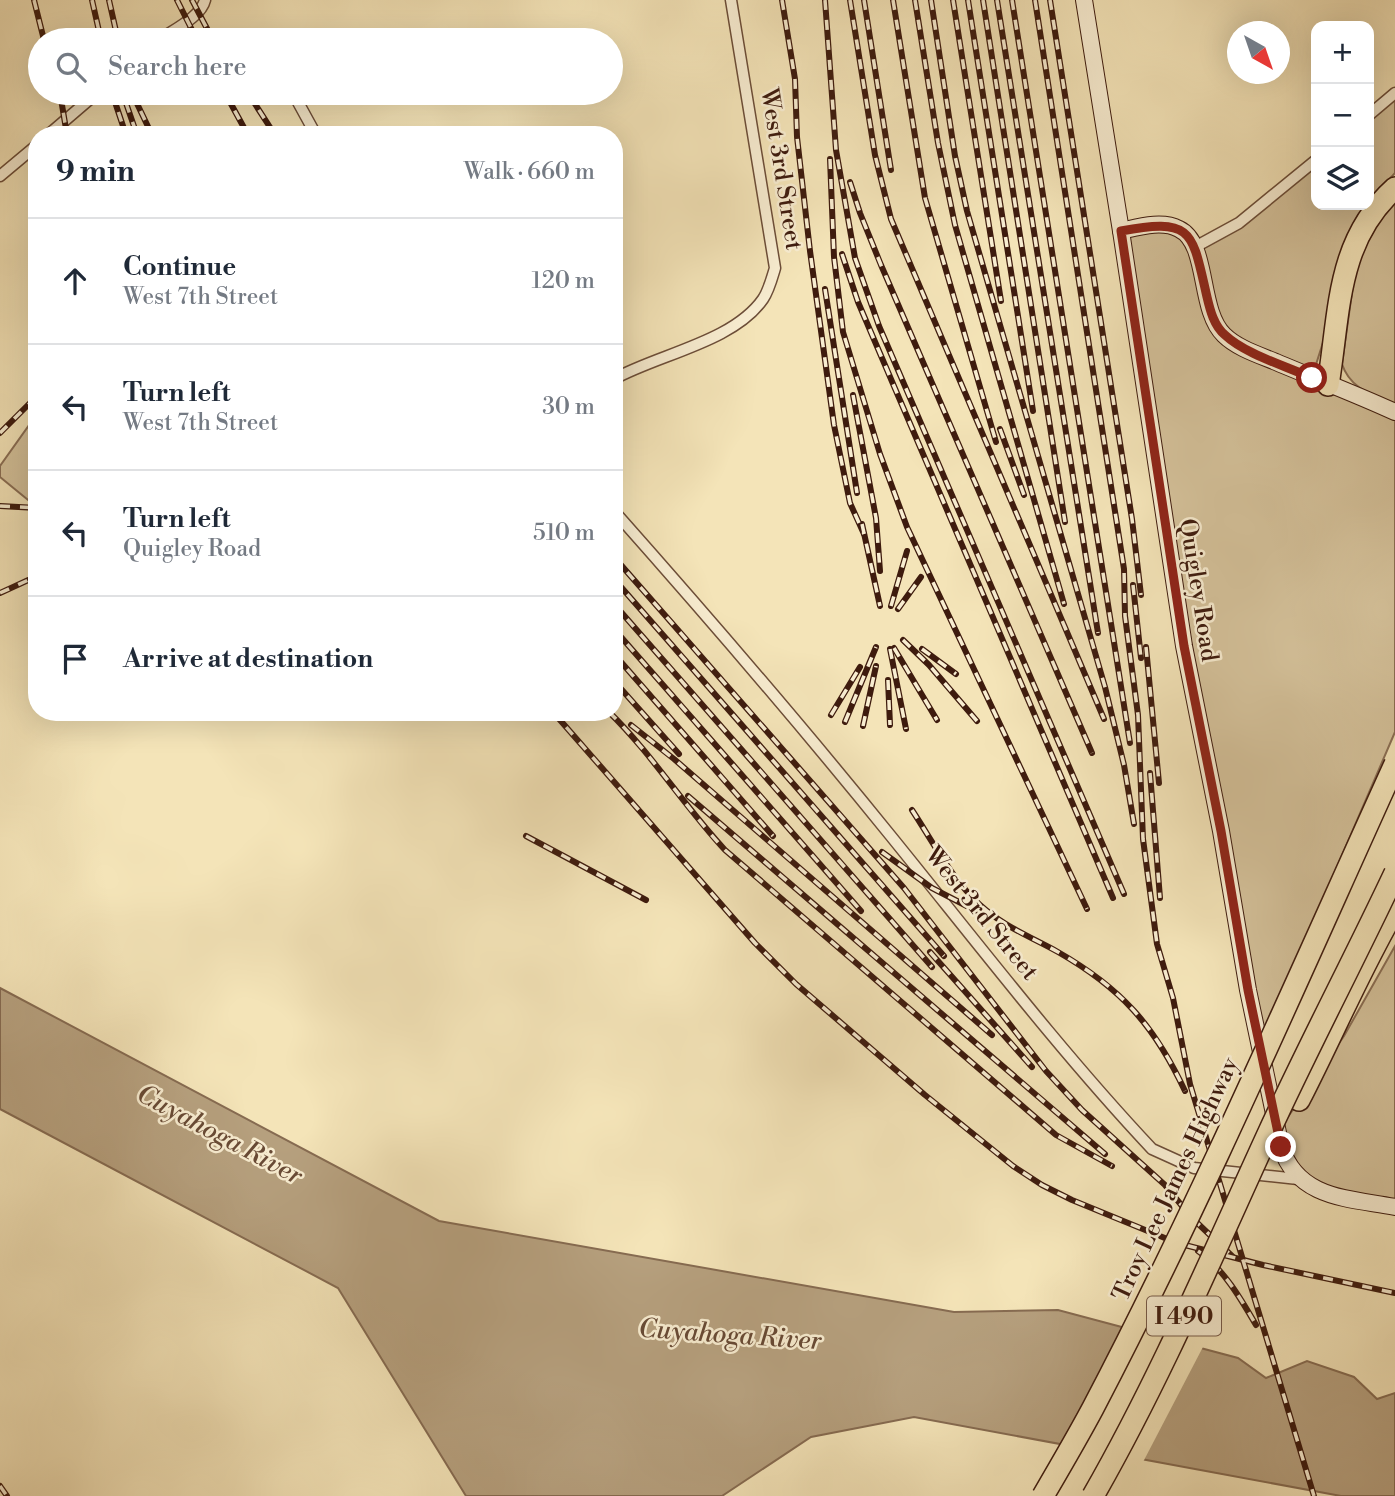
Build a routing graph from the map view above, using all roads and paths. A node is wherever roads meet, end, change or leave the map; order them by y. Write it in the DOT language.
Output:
graph roads {
  1 [pos="205,0"];
  2 [pos="732,0"];
  3 [pos="1084,0"];
  4 [pos="175,28"];
  5 [pos="1395,93"];
  6 [pos="83,105"];
  7 [pos="300,105"];
  8 [pos="1374,111"];
  9 [pos="58,126"];
  10 [pos="311,126"];
  11 [pos="28,153"];
  12 [pos="1311,164"];
  13 [pos="0,176"];
  14 [pos="1395,188"];
  15 [pos="1121,231"];
  16 [pos="1195,247"];
  17 [pos="623,375"];
  18 [pos="1328,385"];
  19 [pos="1395,412"];
  20 [pos="623,521"];
  21 [pos="1395,764"];
  22 [pos="1395,873"];
  23 [pos="1395,909"];
  24 [pos="1269,1132"];
  25 [pos="1298,1179"];
  26 [pos="1395,1208"];
  27 [pos="1043,1496"];
  28 [pos="1093,1496"];
  1 -- 4 [label="street"];
  2 -- 17 [label="street, West 3rd Street"];
  3 -- 15 [label="street, Quigley Road"];
  5 -- 8 [label="street"];
  6 -- 9 [label="street"];
  7 -- 10 [label="street"];
  11 -- 13 [label="street"];
  12 -- 16 [label="street"];
  14 -- 18 [label="highway"];
  15 -- 16 [label="street"];
  15 -- 25 [label="street, Quigley Road"];
  16 -- 18 [label="street"];
  18 -- 19 [label="street"];
  20 -- 25 [label="street, West 3rd Street"];
  21 -- 27 [label="highway, Troy Lee James Highway / I 490, bridge"];
  22 -- 24 [label="highway, I 490, bridge"];
  23 -- 24 [label="highway"];
  24 -- 28 [label="highway, I 490, bridge"];
  25 -- 26 [label="street, West 3rd Street"];
}
